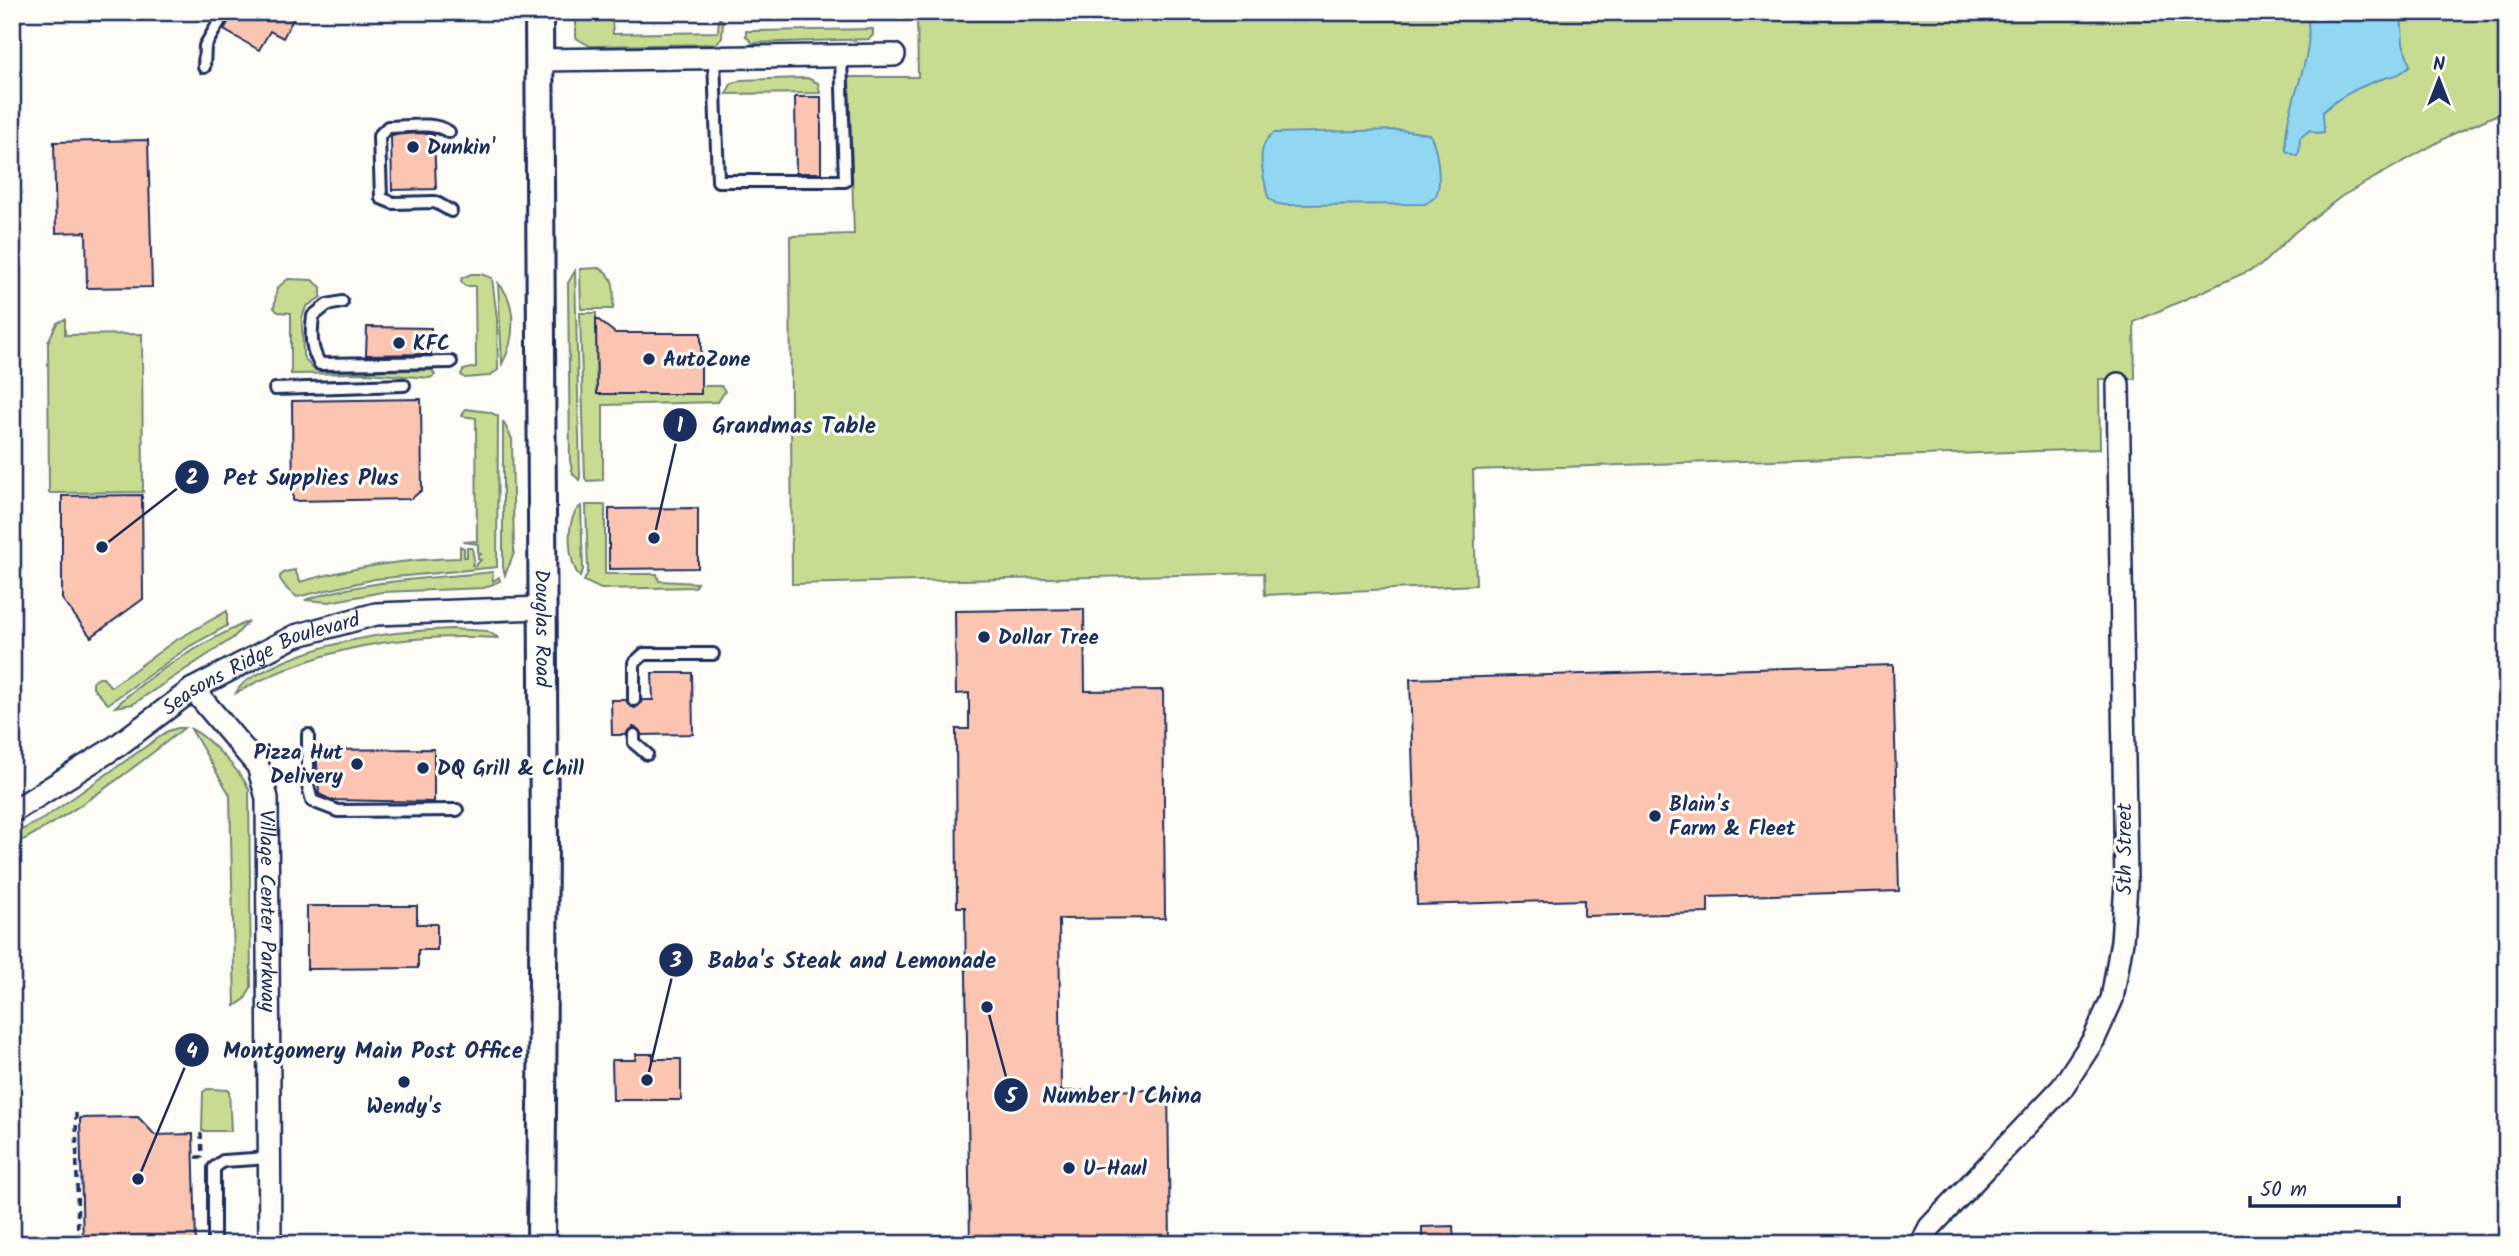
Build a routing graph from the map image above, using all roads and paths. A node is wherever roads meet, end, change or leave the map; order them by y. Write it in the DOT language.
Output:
graph roads {
  1 [pos="225,12"];
  2 [pos="539,12"];
  3 [pos="894,55"];
  4 [pos="841,56"];
  5 [pos="714,58"];
  6 [pos="540,60"];
  7 [pos="204,67"];
  8 [pos="449,132"];
  9 [pos="450,211"];
  10 [pos="342,302"];
  11 [pos="451,362"];
  12 [pos="2118,384"];
  13 [pos="404,385"];
  14 [pos="275,389"];
  15 [pos="542,608"];
  16 [pos="713,654"];
  17 [pos="193,689"];
  18 [pos="634,700"];
  19 [pos="308,735"];
  20 [pos="634,735"];
  21 [pos="647,754"];
  22 [pos="457,810"];
  23 [pos="12,812"];
  24 [pos="76,1113"];
  25 [pos="201,1133"];
  26 [pos="196,1157"];
  27 [pos="270,1158"];
  28 [pos="78,1244"];
  29 [pos="214,1244"];
  30 [pos="270,1244"];
  31 [pos="541,1244"];
  32 [pos="1921,1244"];
  1 -- 7 [label="lane"];
  2 -- 6 [label="street, Douglas Road"];
  3 -- 4 [label="street"];
  4 -- 5 [label="street"];
  4 -- 5 [label="lane"];
  5 -- 6 [label="street"];
  6 -- 15 [label="street, Douglas Road"];
  8 -- 9 [label="lane"];
  10 -- 11 [label="lane"];
  12 -- 32 [label="street, 5th Street"];
  13 -- 14 [label="lane"];
  15 -- 17 [label="street, Seasons Ridge Boulevard"];
  15 -- 31 [label="street, Douglas Road"];
  16 -- 18 [label="lane"];
  17 -- 23 [label="street, Seasons Ridge Boulevard"];
  17 -- 27 [label="street, Village Center Parkway"];
  19 -- 22 [label="lane"];
  20 -- 21 [label="lane"];
  24 -- 28 [label="path"];
  25 -- 26 [label="path"];
  27 -- 29 [label="lane"];
  27 -- 30 [label="street, Village Center Parkway"];
}
